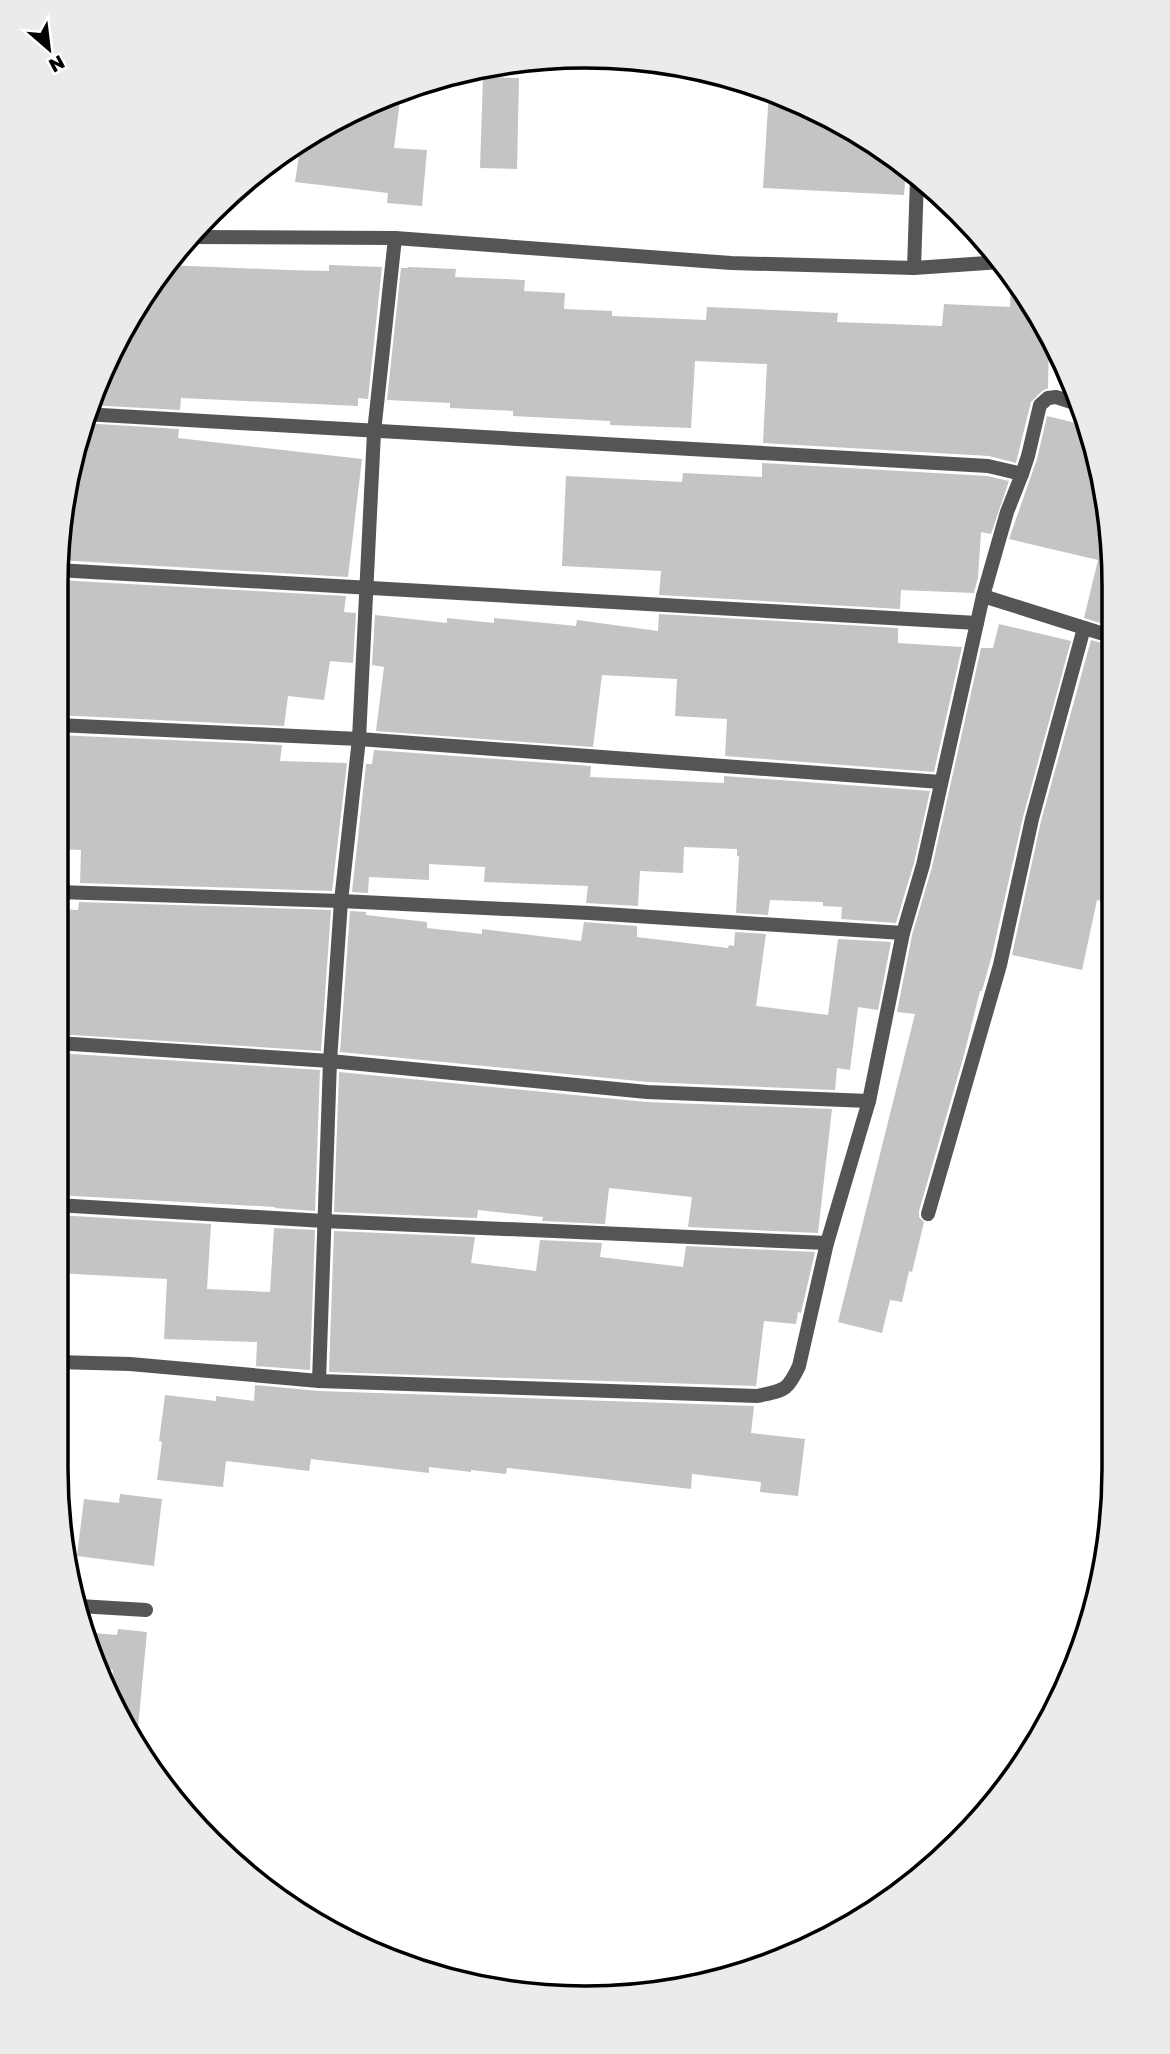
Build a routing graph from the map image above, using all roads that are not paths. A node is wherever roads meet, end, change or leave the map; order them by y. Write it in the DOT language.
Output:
graph roads {
  1 [pos="917,188"];
  2 [pos="203,237"];
  3 [pos="395,238"];
  4 [pos="989,263"];
  5 [pos="914,268"];
  6 [pos="1067,401"];
  7 [pos="98,415"];
  8 [pos="374,432"];
  9 [pos="1022,474"];
  10 [pos="68,571"];
  11 [pos="368,587"];
  12 [pos="983,596"];
  13 [pos="977,623"];
  14 [pos="1084,628"];
  15 [pos="1102,634"];
  16 [pos="68,725"];
  17 [pos="359,738"];
  18 [pos="941,782"];
  19 [pos="68,892"];
  20 [pos="341,901"];
  21 [pos="904,933"];
  22 [pos="68,1044"];
  23 [pos="330,1061"];
  24 [pos="869,1101"];
  25 [pos="68,1206"];
  26 [pos="928,1214"];
  27 [pos="324,1221"];
  28 [pos="827,1243"];
  29 [pos="68,1362"];
  30 [pos="319,1381"];
  31 [pos="87,1606"];
  32 [pos="146,1610"];
  1 -- 5 [label="street"];
  2 -- 3 [label="street"];
  3 -- 5 [label="street"];
  3 -- 8 [label="street"];
  4 -- 5 [label="street"];
  6 -- 9 [label="street"];
  7 -- 8 [label="street"];
  8 -- 9 [label="street"];
  8 -- 11 [label="street"];
  9 -- 12 [label="street"];
  10 -- 11 [label="street"];
  11 -- 13 [label="street"];
  11 -- 17 [label="street"];
  12 -- 13 [label="street"];
  12 -- 14 [label="street"];
  13 -- 18 [label="street"];
  14 -- 15 [label="street"];
  14 -- 26 [label="street"];
  16 -- 17 [label="street"];
  17 -- 18 [label="street"];
  17 -- 20 [label="street"];
  18 -- 21 [label="street"];
  19 -- 20 [label="street"];
  20 -- 21 [label="street"];
  20 -- 23 [label="street"];
  21 -- 24 [label="street"];
  22 -- 23 [label="street"];
  23 -- 24 [label="street"];
  23 -- 27 [label="street"];
  24 -- 28 [label="street"];
  25 -- 27 [label="street"];
  27 -- 28 [label="street"];
  27 -- 30 [label="street"];
  28 -- 30 [label="street"];
  29 -- 30 [label="street"];
  31 -- 32 [label="street"];
}
